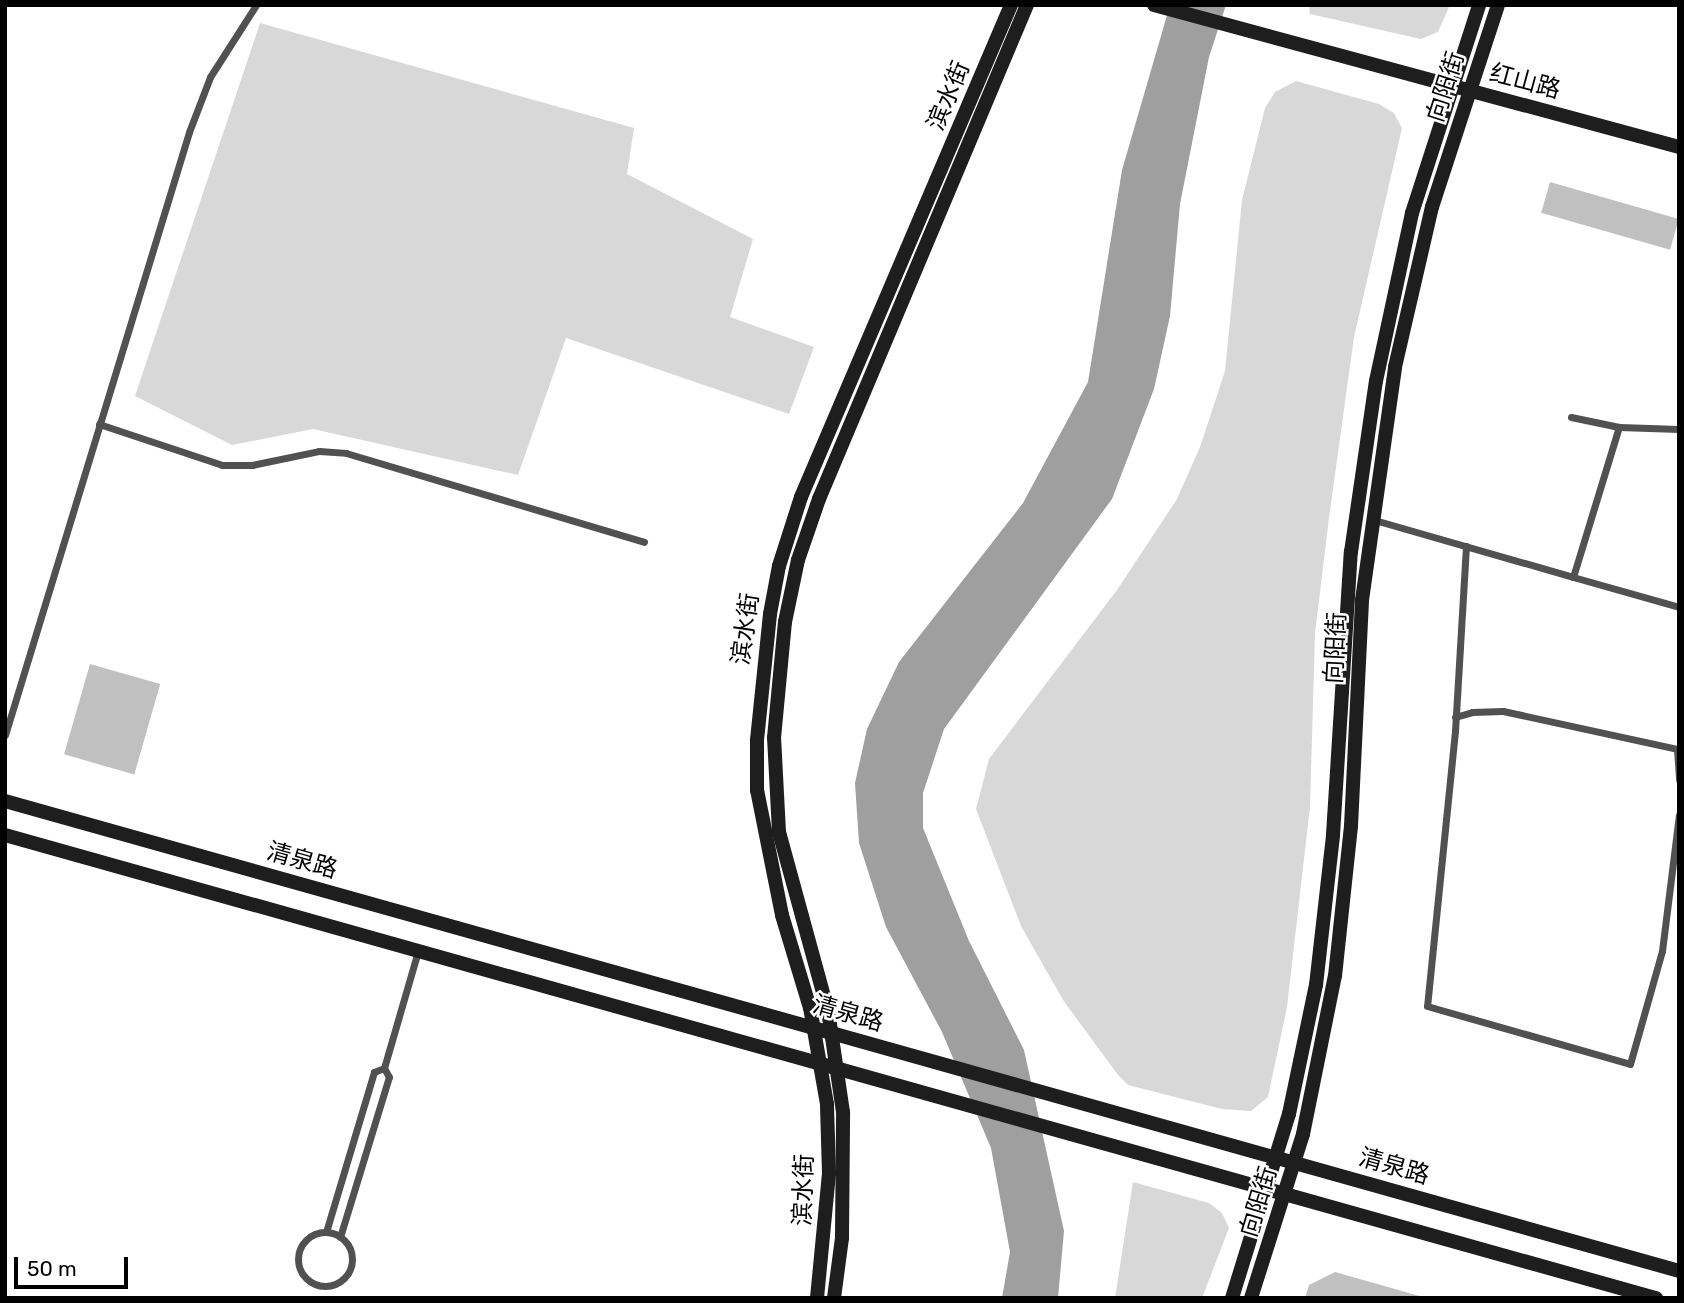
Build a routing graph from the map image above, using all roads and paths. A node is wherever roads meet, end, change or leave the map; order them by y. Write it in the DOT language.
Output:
graph roads {
  1 [pos="256,5"];
  2 [pos="1011,5"];
  3 [pos="1027,5"];
  4 [pos="1154,5"];
  5 [pos="1479,5"];
  6 [pos="1498,5"];
  7 [pos="1451,85"];
  8 [pos="1469,90"];
  9 [pos="1679,147"];
  10 [pos="1571,417"];
  11 [pos="99,424"];
  12 [pos="1619,428"];
  13 [pos="1679,429"];
  14 [pos="1371,519"];
  15 [pos="644,542"];
  16 [pos="1466,546"];
  17 [pos="1573,578"];
  18 [pos="1679,607"];
  19 [pos="1455,717"];
  20 [pos="5,735"];
  21 [pos="1679,780"];
  22 [pos="5,802"];
  23 [pos="1679,815"];
  24 [pos="5,835"];
  25 [pos="418,951"];
  26 [pos="814,1028"];
  27 [pos="832,1033"];
  28 [pos="821,1064"];
  29 [pos="384,1068"];
  30 [pos="838,1069"];
  31 [pos="1276,1158"];
  32 [pos="1294,1163"];
  33 [pos="1267,1189"];
  34 [pos="1285,1194"];
  35 [pos="326,1231"];
  36 [pos="341,1237"];
  37 [pos="1679,1271"];
  38 [pos="817,1298"];
  39 [pos="834,1298"];
  40 [pos="1232,1298"];
  41 [pos="1251,1298"];
  42 [pos="1656,1298"];
  1 -- 11 [label="lane"];
  2 -- 26 [label="street, 滨水街"];
  3 -- 27 [label="street, 滨水街"];
  4 -- 7 [label="street, 红山路"];
  5 -- 7 [label="street, 向阳街"];
  6 -- 8 [label="street, 向阳街"];
  7 -- 8 [label="street, 红山路"];
  7 -- 31 [label="street, 向阳街"];
  8 -- 9 [label="street, 红山路"];
  8 -- 14 [label="street, 向阳街"];
  10 -- 12 [label="lane"];
  11 -- 15 [label="lane"];
  11 -- 20 [label="lane"];
  12 -- 13 [label="lane"];
  12 -- 17 [label="lane"];
  14 -- 16 [label="lane"];
  14 -- 32 [label="street, 向阳街"];
  16 -- 17 [label="lane"];
  16 -- 19 [label="lane"];
  17 -- 18 [label="lane"];
  19 -- 21 [label="lane"];
  19 -- 23 [label="lane"];
  22 -- 26 [label="street, 清泉路"];
  24 -- 25 [label="street"];
  25 -- 28 [label="street"];
  25 -- 29 [label="lane"];
  26 -- 27 [label="street, 清泉路"];
  26 -- 28 [label="street, 滨水街"];
  27 -- 30 [label="street, 滨水街"];
  27 -- 31 [label="street, 清泉路"];
  28 -- 30 [label="street"];
  28 -- 38 [label="street, 滨水街"];
  29 -- 35 [label="lane"];
  29 -- 36 [label="lane"];
  30 -- 33 [label="street"];
  30 -- 39 [label="street, 滨水街"];
  31 -- 32 [label="street, 清泉路"];
  31 -- 33 [label="street, 向阳街"];
  32 -- 34 [label="street, 向阳街"];
  32 -- 37 [label="street, 清泉路"];
  33 -- 34 [label="street"];
  33 -- 40 [label="street, 向阳街"];
  34 -- 41 [label="street, 向阳街"];
  34 -- 42 [label="street"];
  35 -- 36 [label="lane"];
  35 -- 36 [label="lane"];
}
